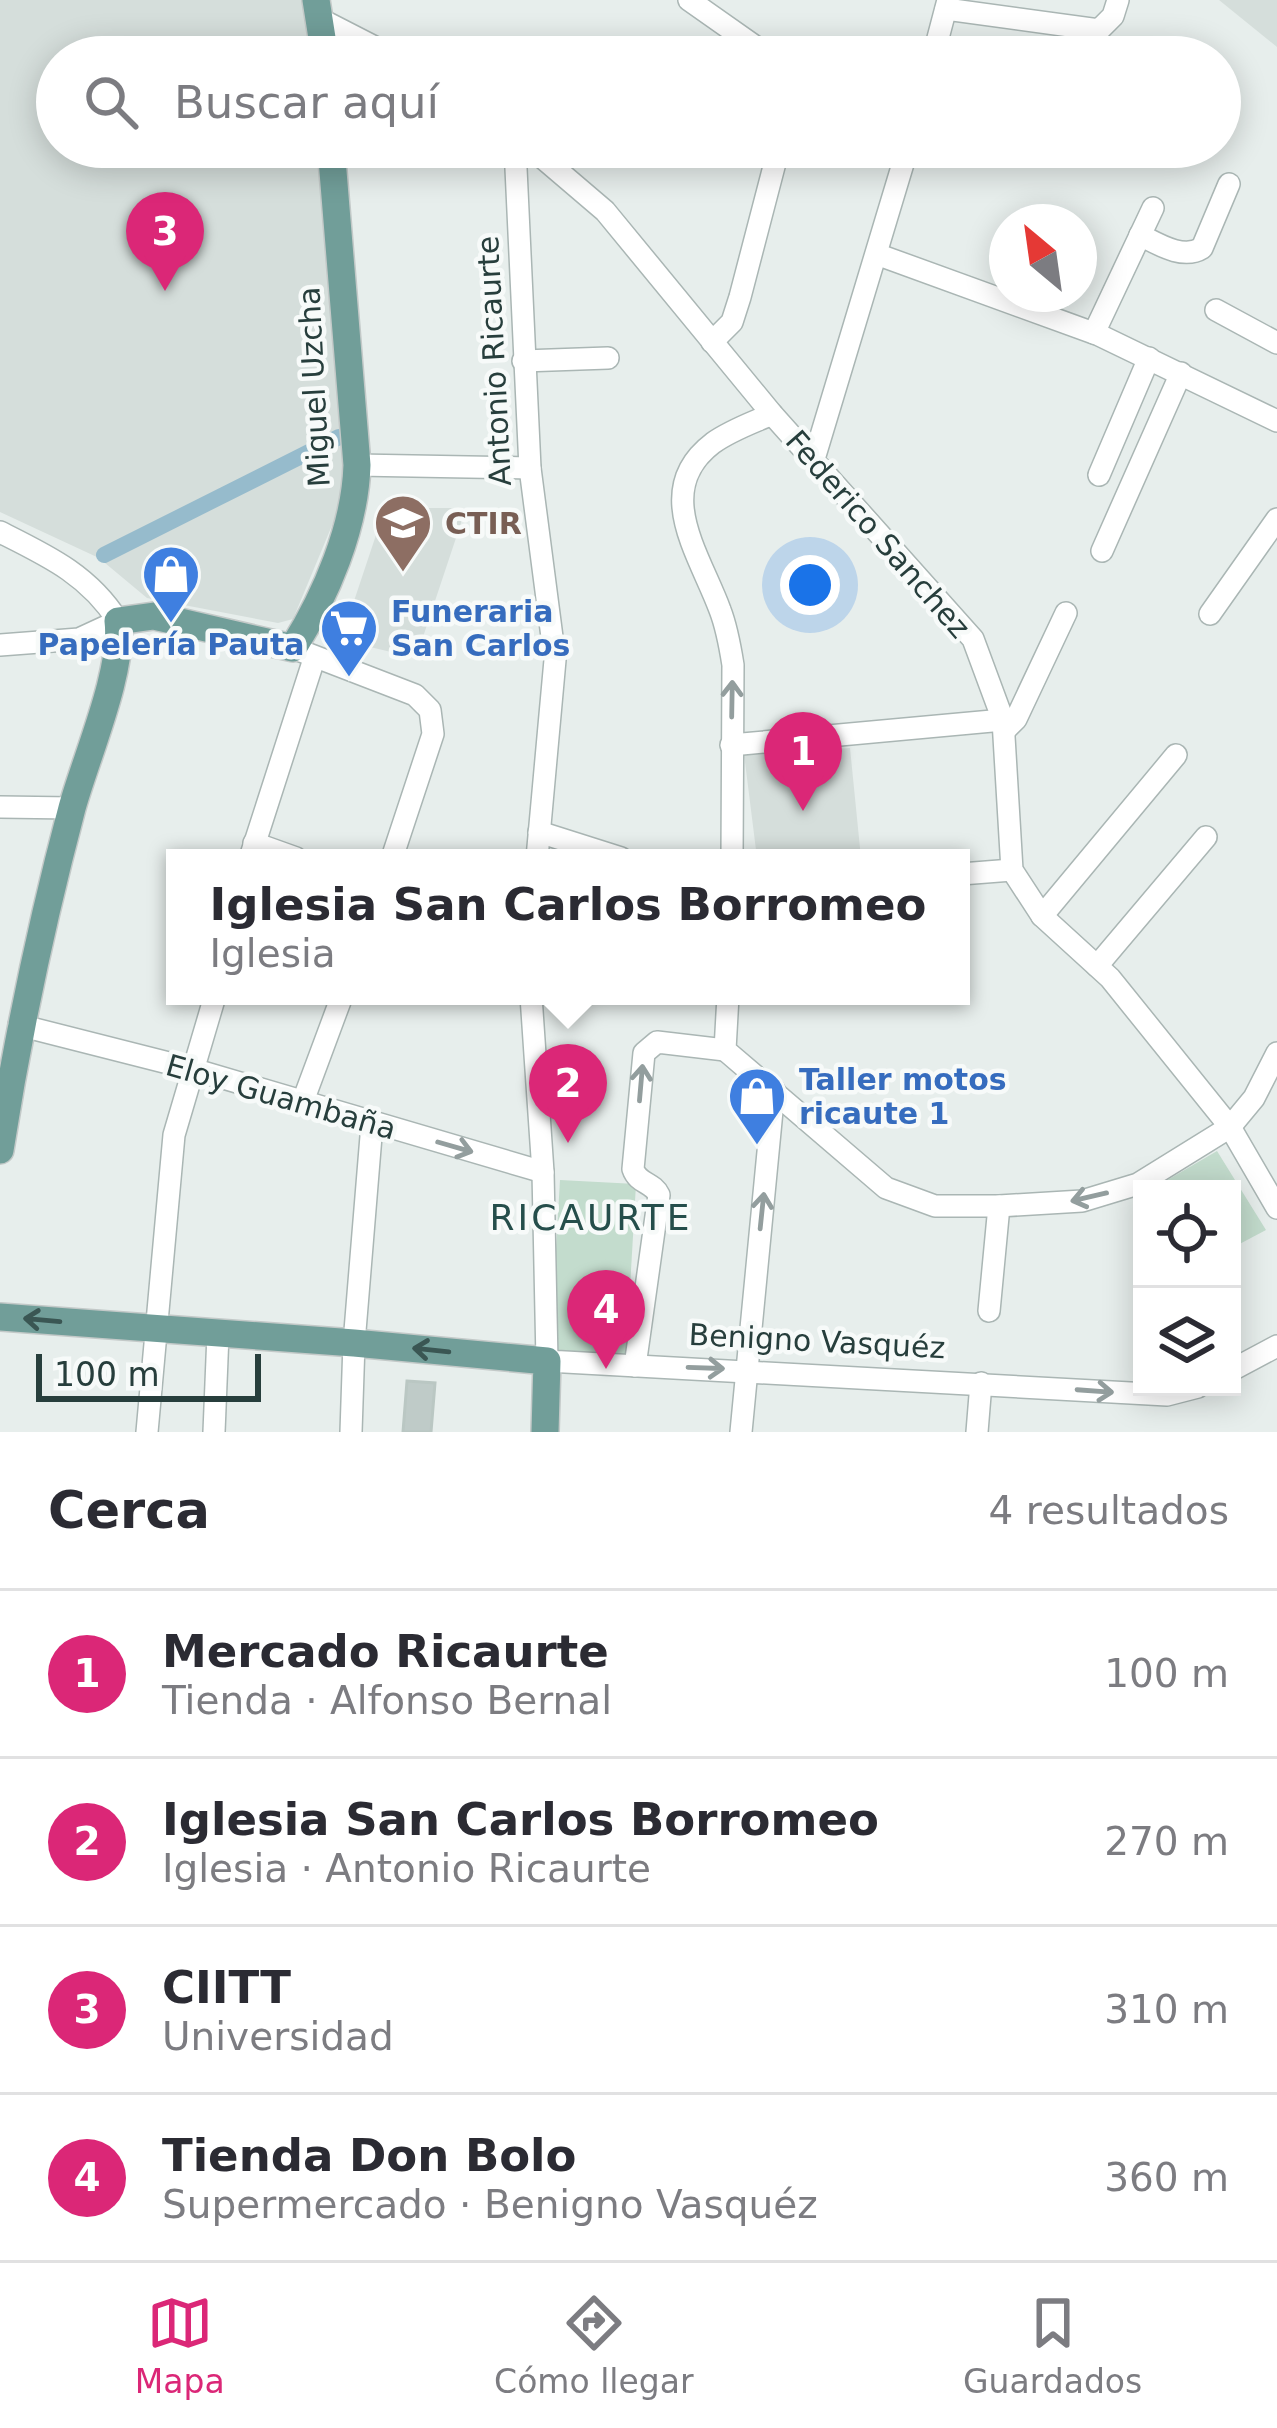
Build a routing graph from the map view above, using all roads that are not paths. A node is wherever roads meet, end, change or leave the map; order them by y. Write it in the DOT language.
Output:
graph roads {
  1 [pos="689,0"];
  2 [pos="1118,0"];
  3 [pos="947,4"];
  4 [pos="317,9"];
  5 [pos="360,36"];
  6 [pos="740,36"];
  7 [pos="939,36"];
  8 [pos="334,168"];
  9 [pos="516,168"];
  10 [pos="555,168"];
  11 [pos="775,168"];
  12 [pos="902,168"];
  13 [pos="1229,184"];
  14 [pos="1153,208"];
  15 [pos="1140,235"];
  16 [pos="879,255"];
  17 [pos="1216,310"];
  18 [pos="1094,333"];
  19 [pos="712,342"];
  20 [pos="1277,343"];
  21 [pos="608,358"];
  22 [pos="1148,358"];
  23 [pos="523,361"];
  24 [pos="1181,373"];
  25 [pos="772,414"];
  26 [pos="1277,421"];
  27 [pos="814,459"];
  28 [pos="357,465"];
  29 [pos="530,468"];
  30 [pos="1100,475"];
  31 [pos="1277,519"];
  32 [pos="0,532"];
  33 [pos="1102,551"];
  34 [pos="1066,613"];
  35 [pos="1210,614"];
  36 [pos="118,621"];
  37 [pos="0,645"];
  38 [pos="304,653"];
  39 [pos="1004,725"];
  40 [pos="731,746"];
  41 [pos="1176,755"];
  42 [pos="0,807"];
  43 [pos="72,808"];
  44 [pos="539,832"];
  45 [pos="1206,837"];
  46 [pos="253,849"];
  47 [pos="395,849"];
  48 [pos="537,849"];
  49 [pos="593,849"];
  50 [pos="732,849"];
  51 [pos="1012,870"];
  52 [pos="970,873"];
  53 [pos="1042,916"];
  54 [pos="1097,965"];
  55 [pos="213,1005"];
  56 [pos="339,1005"];
  57 [pos="532,1005"];
  58 [pos="728,1005"];
  59 [pos="19,1025"];
  60 [pos="725,1050"];
  61 [pos="1277,1053"];
  62 [pos="196,1070"];
  63 [pos="774,1090"];
  64 [pos="303,1101"];
  65 [pos="372,1124"];
  66 [pos="1230,1127"];
  67 [pos="0,1150"];
  68 [pos="543,1172"];
  69 [pos="999,1206"];
  70 [pos="1277,1208"];
  71 [pos="989,1311"];
  72 [pos="0,1317"];
  73 [pos="156,1330"];
  74 [pos="218,1334"];
  75 [pos="354,1342"];
  76 [pos="1277,1346"];
  77 [pos="547,1361"];
  78 [pos="1241,1365"];
  79 [pos="635,1366"];
  80 [pos="747,1370"];
  81 [pos="981,1383"];
  82 [pos="1133,1393"];
  83 [pos="147,1432"];
  84 [pos="214,1432"];
  85 [pos="351,1432"];
  86 [pos="545,1432"];
  87 [pos="741,1432"];
  88 [pos="977,1432"];
  1 -- 6 [label="street"];
  2 -- 3 [label="street"];
  3 -- 7 [label="street"];
  4 -- 5 [label="street"];
  8 -- 28 [label="main road, Miguel Uzcha"];
  9 -- 23 [label="street, Antonio Ricaurte"];
  10 -- 19 [label="street, Federico Sanchez"];
  11 -- 19 [label="street"];
  12 -- 16 [label="street"];
  13 -- 15 [label="street"];
  14 -- 15 [label="street"];
  15 -- 18 [label="street"];
  16 -- 18 [label="street"];
  16 -- 27 [label="street"];
  17 -- 20 [label="street"];
  18 -- 22 [label="street"];
  19 -- 25 [label="street, Federico Sanchez"];
  21 -- 23 [label="street"];
  22 -- 24 [label="street"];
  22 -- 30 [label="street"];
  23 -- 29 [label="street, Antonio Ricaurte"];
  24 -- 26 [label="street"];
  24 -- 33 [label="street"];
  25 -- 27 [label="street, Federico Sanchez"];
  40 -- 25 [label="street, one-way"];
  27 -- 39 [label="street, Federico Sanchez"];
  28 -- 29 [label="street"];
  28 -- 38 [label="main road, Miguel Uzcha"];
  29 -- 44 [label="street, Antonio Ricaurte"];
  31 -- 35 [label="street"];
  32 -- 36 [label="street"];
  34 -- 39 [label="street"];
  36 -- 37 [label="street"];
  36 -- 38 [label="main road"];
  36 -- 43 [label="main road"];
  38 -- 46 [label="street"];
  38 -- 47 [label="street"];
  39 -- 40 [label="street"];
  39 -- 51 [label="street, Federico Sanchez"];
  40 -- 50 [label="street"];
  41 -- 53 [label="street"];
  42 -- 43 [label="street"];
  43 -- 59 [label="main road"];
  44 -- 48 [label="street, Antonio Ricaurte"];
  44 -- 49 [label="street"];
  45 -- 54 [label="street"];
  51 -- 52 [label="street"];
  51 -- 53 [label="street"];
  53 -- 54 [label="street"];
  54 -- 66 [label="street"];
  55 -- 62 [label="street"];
  56 -- 64 [label="street"];
  57 -- 68 [label="street"];
  58 -- 60 [label="street"];
  59 -- 62 [label="street, Eloy Guambaña"];
  59 -- 67 [label="main road"];
  60 -- 63 [label="street"];
  79 -- 60 [label="street, one-way"];
  61 -- 66 [label="street"];
  62 -- 64 [label="street, Eloy Guambaña"];
  62 -- 73 [label="street"];
  63 -- 69 [label="street"];
  80 -- 63 [label="street, one-way"];
  64 -- 65 [label="street, Eloy Guambaña"];
  65 -- 68 [label="street, Eloy Guambaña, one-way"];
  65 -- 75 [label="street"];
  66 -- 69 [label="street, one-way"];
  66 -- 70 [label="street"];
  68 -- 77 [label="street"];
  69 -- 71 [label="street"];
  73 -- 72 [label="main road, Benigno Vasquéz, one-way"];
  73 -- 74 [label="main road, Benigno Vasquéz"];
  73 -- 83 [label="street"];
  74 -- 75 [label="main road, Benigno Vasquéz"];
  74 -- 84 [label="street"];
  77 -- 75 [label="main road, Benigno Vasquéz, one-way"];
  75 -- 85 [label="street"];
  76 -- 78 [label="street"];
  77 -- 79 [label="street, Benigno Vasquéz"];
  77 -- 86 [label="main road"];
  79 -- 80 [label="street, Benigno Vasquéz, one-way"];
  80 -- 81 [label="street, Benigno Vasquéz"];
  80 -- 87 [label="street"];
  81 -- 82 [label="street, Benigno Vasquéz, one-way"];
  81 -- 88 [label="street"];
}
